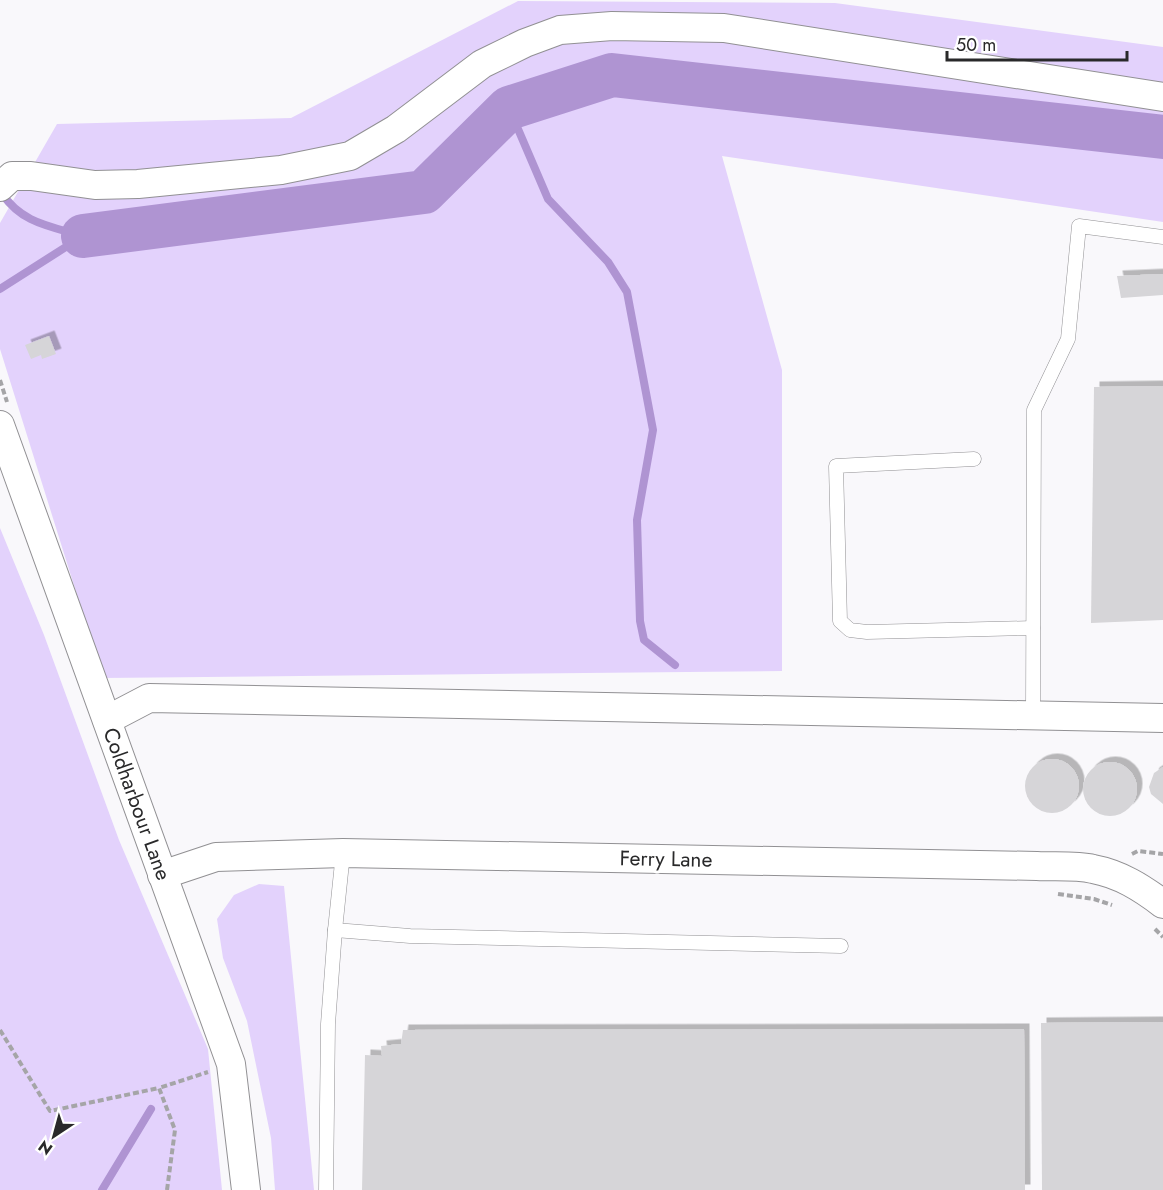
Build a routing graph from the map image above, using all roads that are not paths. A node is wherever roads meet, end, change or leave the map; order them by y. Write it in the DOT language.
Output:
graph roads {
  1 [pos="1163,97"];
  2 [pos="1,186"];
  3 [pos="1163,237"];
  4 [pos="0,425"];
  5 [pos="974,459"];
  6 [pos="1033,628"];
  7 [pos="1033,716"];
  8 [pos="1163,718"];
  9 [pos="107,720"];
  10 [pos="343,853"];
  11 [pos="162,875"];
  12 [pos="1155,914"];
  13 [pos="335,930"];
  14 [pos="841,946"];
  15 [pos="246,1190"];
  16 [pos="326,1190"];
  1 -- 2 [label="street"];
  3 -- 6 [label="lane"];
  4 -- 9 [label="street, Coldharbour Lane"];
  5 -- 6 [label="lane"];
  6 -- 7 [label="lane"];
  7 -- 8 [label="street"];
  7 -- 9 [label="street"];
  9 -- 11 [label="street, Coldharbour Lane"];
  10 -- 11 [label="street, Ferry Lane"];
  10 -- 12 [label="street, Ferry Lane"];
  10 -- 13 [label="lane"];
  11 -- 15 [label="street, Coldharbour Lane"];
  13 -- 14 [label="lane"];
  13 -- 16 [label="lane"];
}
